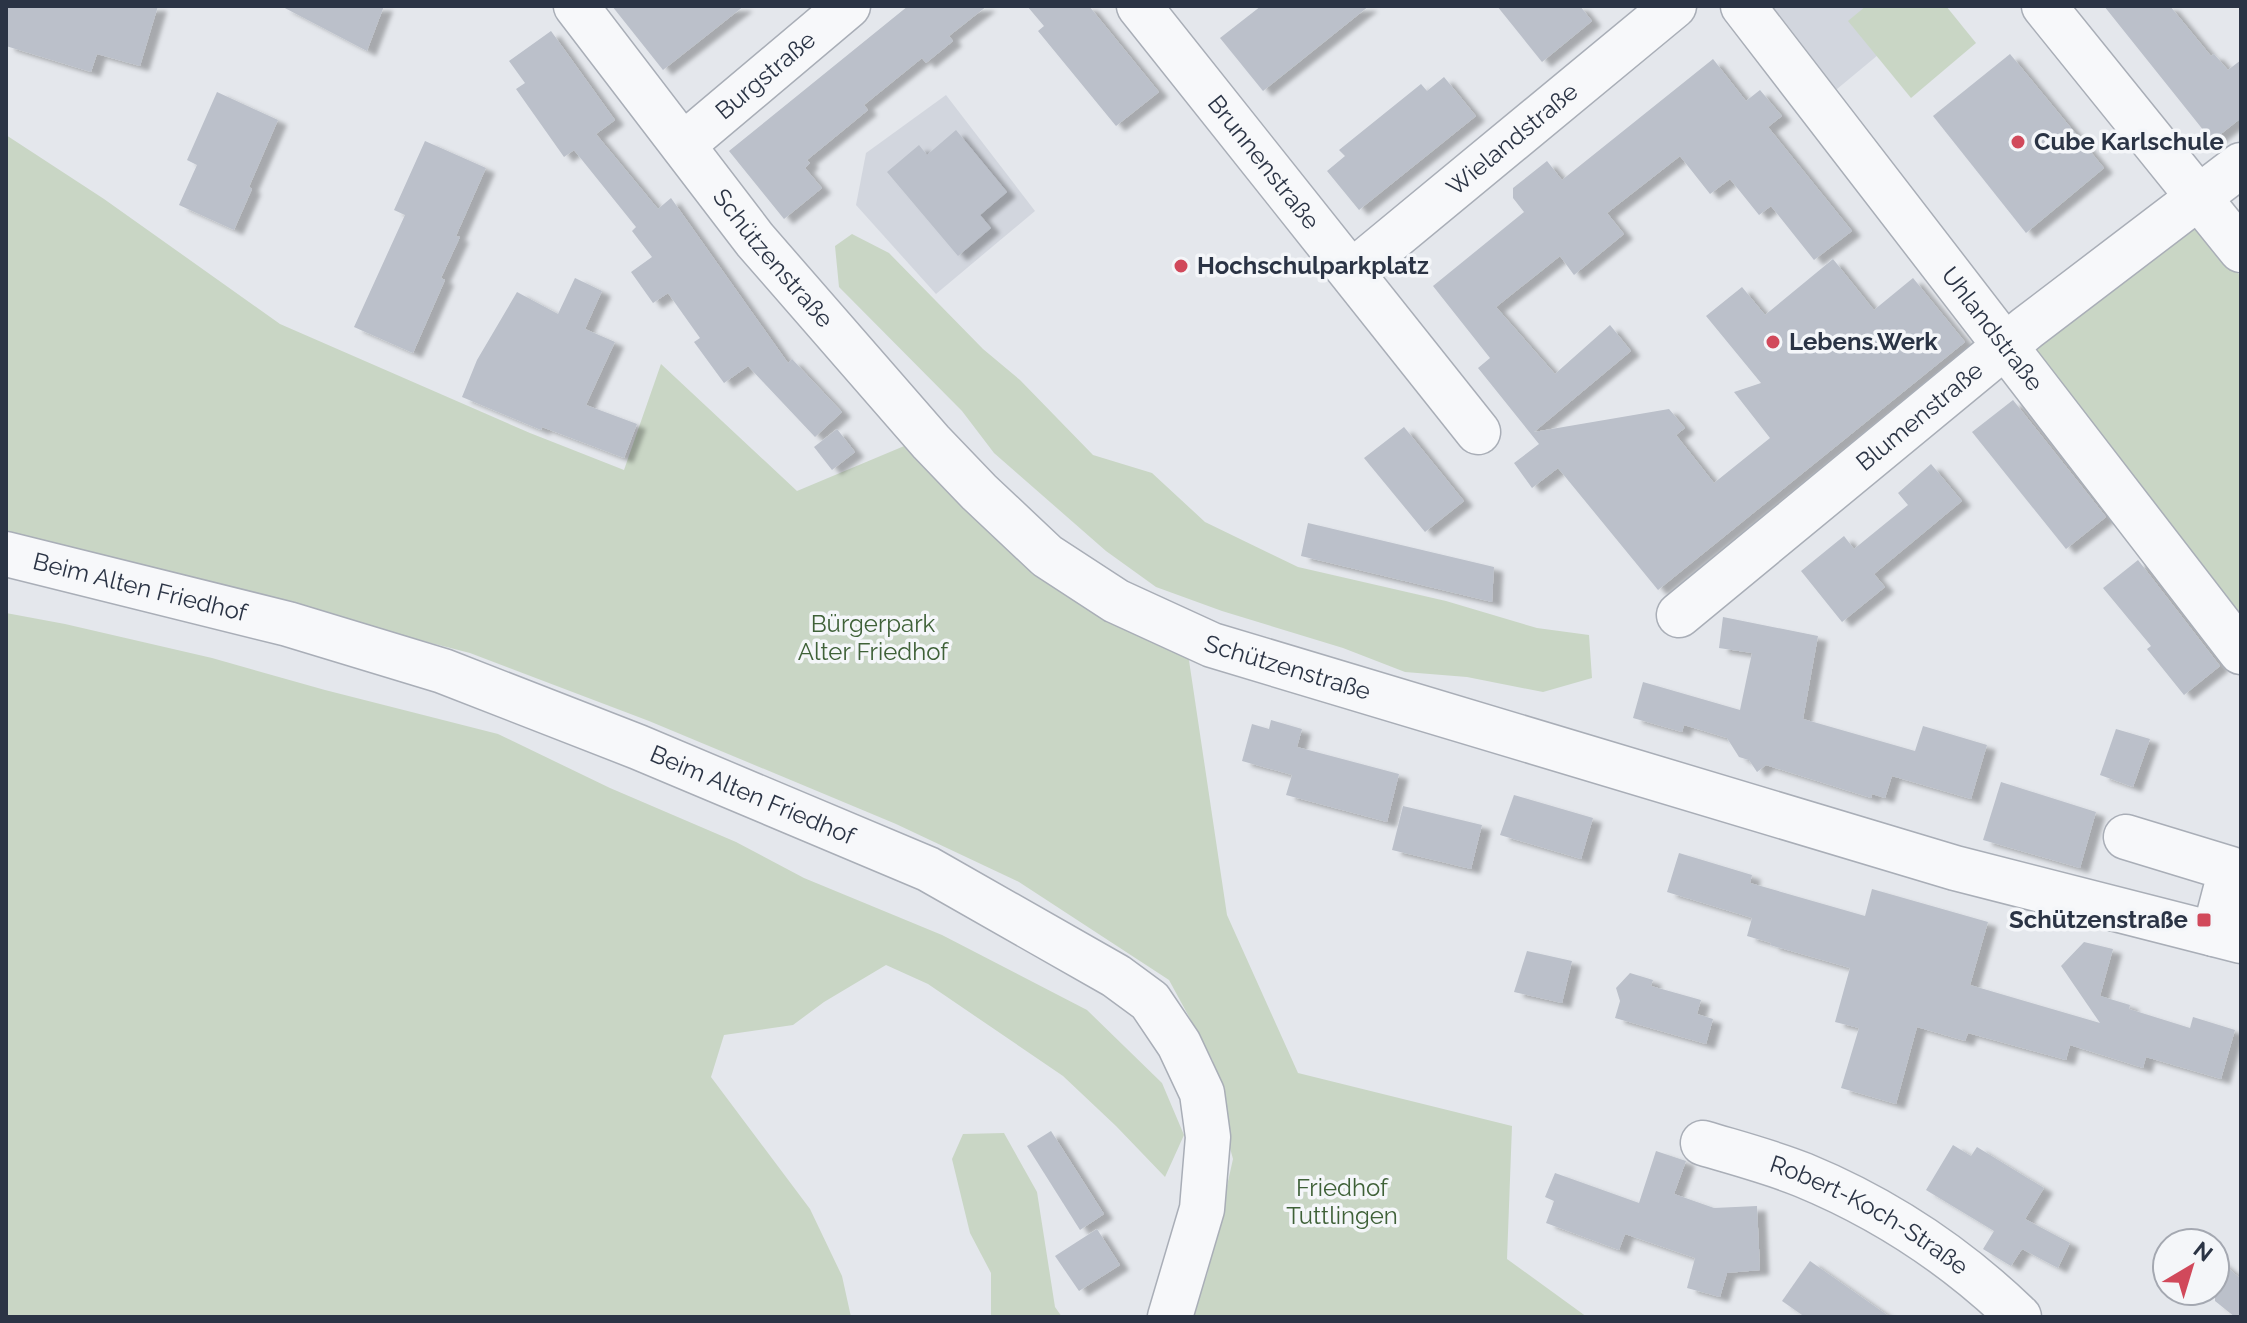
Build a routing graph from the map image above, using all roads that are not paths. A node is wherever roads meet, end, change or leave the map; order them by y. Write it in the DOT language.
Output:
graph roads {
  1 [pos="576,6"];
  2 [pos="848,6"];
  3 [pos="1139,6"];
  4 [pos="1674,6"];
  5 [pos="1743,6"];
  6 [pos="2044,6"];
  7 [pos="683,145"];
  8 [pos="2241,165"];
  9 [pos="2200,198"];
  10 [pos="2241,250"];
  11 [pos="1352,272"];
  12 [pos="2004,347"];
  13 [pos="1478,432"];
  14 [pos="6,554"];
  15 [pos="1679,615"];
  16 [pos="2241,652"];
  17 [pos="2126,837"];
  18 [pos="2227,937"];
  19 [pos="1703,1143"];
  20 [pos="1170,1317"];
  21 [pos="2019,1317"];
  1 -- 7 [label="street, Schützenstraße"];
  2 -- 7 [label="street, Burgstraße"];
  3 -- 11 [label="street, Brunnenstraße"];
  4 -- 11 [label="street, Wielandstraße"];
  5 -- 12 [label="street, Uhlandstraße"];
  6 -- 9 [label="street"];
  7 -- 18 [label="street, Schützenstraße"];
  8 -- 9 [label="street, Blumenstraße"];
  9 -- 10 [label="street"];
  9 -- 12 [label="street, Blumenstraße"];
  11 -- 13 [label="street, Brunnenstraße"];
  12 -- 15 [label="street, Blumenstraße"];
  12 -- 16 [label="street, Uhlandstraße"];
  14 -- 20 [label="street, Beim Alten Friedhof"];
  17 -- 18 [label="street"];
  19 -- 21 [label="street, Robert-Koch-Straße"];
}
